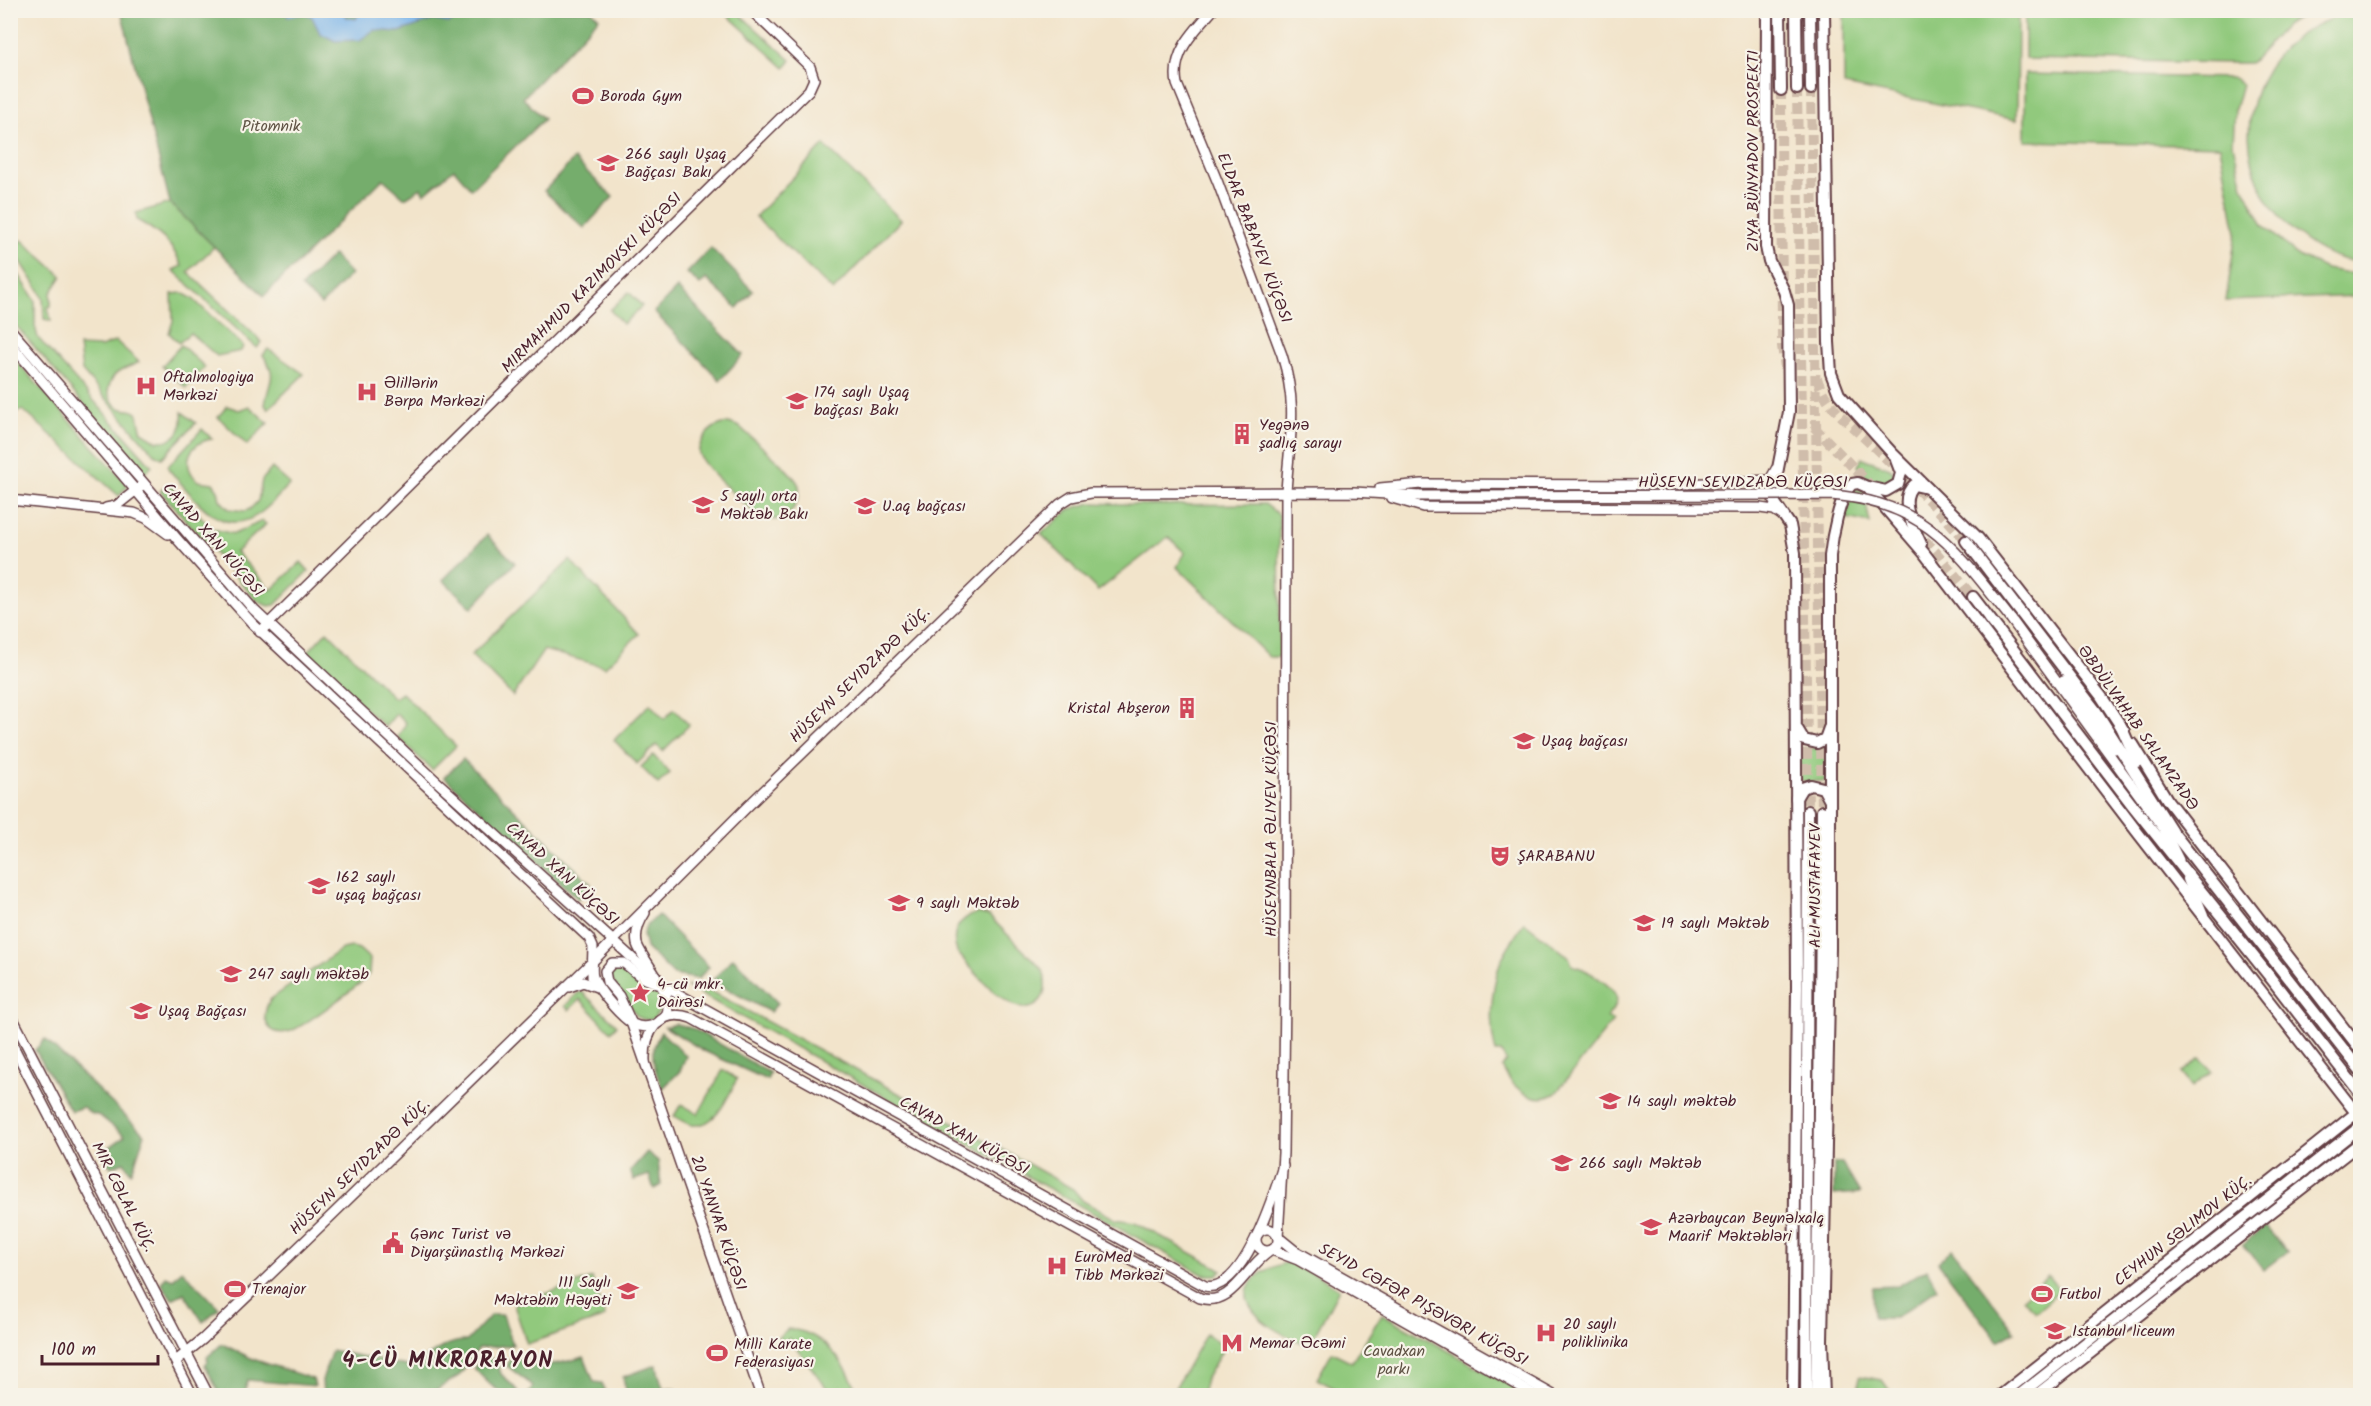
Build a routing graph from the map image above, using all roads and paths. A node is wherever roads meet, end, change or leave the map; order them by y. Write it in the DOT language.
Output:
graph roads {
  1 [pos="751,10"];
  2 [pos="1213,10"];
  3 [pos="1767,10"];
  4 [pos="1780,10"];
  5 [pos="1796,10"];
  6 [pos="1810,10"];
  7 [pos="1824,10"];
  8 [pos="1810,88"];
  9 [pos="1797,89"];
  10 [pos="1781,90"];
  11 [pos="10,329"];
  12 [pos="10,343"];
  13 [pos="1893,453"];
  14 [pos="1779,462"];
  15 [pos="1745,483"];
  16 [pos="1661,485"];
  17 [pos="140,486"];
  18 [pos="1867,487"];
  19 [pos="1930,490"];
  20 [pos="1286,492"];
  21 [pos="1354,492"];
  22 [pos="10,500"];
  23 [pos="1662,508"];
  24 [pos="1732,508"];
  25 [pos="97,509"];
  26 [pos="1785,517"];
  27 [pos="178,540"];
  28 [pos="1966,541"];
  29 [pos="1924,553"];
  30 [pos="1973,597"];
  31 [pos="268,624"];
  32 [pos="260,632"];
  33 [pos="2043,660"];
  34 [pos="1831,718"];
  35 [pos="1796,720"];
  36 [pos="2120,724"];
  37 [pos="2116,740"];
  38 [pos="2137,761"];
  39 [pos="2153,798"];
  40 [pos="2168,801"];
  41 [pos="1795,802"];
  42 [pos="1830,802"];
  43 [pos="1808,811"];
  44 [pos="1821,811"];
  45 [pos="2172,831"];
  46 [pos="2182,864"];
  47 [pos="653,899"];
  48 [pos="2203,915"];
  49 [pos="631,922"];
  50 [pos="600,930"];
  51 [pos="613,941"];
  52 [pos="629,956"];
  53 [pos="594,960"];
  54 [pos="662,986"];
  55 [pos="597,987"];
  56 [pos="564,990"];
  57 [pos="10,1013"];
  58 [pos="660,1021"];
  59 [pos="631,1022"];
  60 [pos="10,1040"];
  61 [pos="2361,1049"];
  62 [pos="645,1061"];
  63 [pos="2361,1070"];
  64 [pos="2339,1091"];
  65 [pos="2361,1092"];
  66 [pos="2359,1114"];
  67 [pos="2361,1127"];
  68 [pos="2361,1143"];
  69 [pos="2326,1154"];
  70 [pos="1283,1166"];
  71 [pos="2317,1176"];
  72 [pos="2295,1178"];
  73 [pos="1258,1233"];
  74 [pos="1278,1238"];
  75 [pos="1272,1250"];
  76 [pos="2171,1277"];
  77 [pos="2150,1308"];
  78 [pos="1810,1341"];
  79 [pos="187,1353"];
  80 [pos="176,1361"];
  81 [pos="193,1395"];
  82 [pos="209,1395"];
  83 [pos="761,1395"];
  84 [pos="1537,1395"];
  85 [pos="1555,1395"];
  86 [pos="1793,1395"];
  87 [pos="1806,1395"];
  88 [pos="1816,1395"];
  89 [pos="1824,1395"];
  90 [pos="2000,1395"];
  91 [pos="2018,1395"];
  92 [pos="2035,1395"];
  1 -- 31 [label="street"];
  2 -- 20 [label="street, ELDAR BABAYEV KÜÇƏSI"];
  3 -- 14 [label="main road, ZIYA BÜNYADOV PROSPEKTI"];
  4 -- 10 [label="main road, ZIYA BÜNYADOV PROSPEKTI"];
  5 -- 9 [label="main road"];
  6 -- 8 [label="main road"];
  7 -- 13 [label="main road, ƏBDÜLVAHAB SALAMZADƏ"];
  11 -- 17 [label="street, CAVAD XAN KÜÇƏSI"];
  12 -- 17 [label="street, CAVAD XAN KÜÇƏSI"];
  13 -- 18 [label="main road"];
  13 -- 19 [label="main road, ƏBDÜLVAHAB SALAMZADƏ"];
  14 -- 15 [label="street"];
  14 -- 26 [label="main road, ZIYA BÜNYADOV PROSPEKTI"];
  15 -- 16 [label="street"];
  15 -- 24 [label="street"];
  16 -- 21 [label="street"];
  16 -- 23 [label="street"];
  17 -- 25 [label="street"];
  17 -- 27 [label="street"];
  17 -- 31 [label="street, CAVAD XAN KÜÇƏSI"];
  18 -- 29 [label="main road"];
  18 -- 34 [label="main road"];
  19 -- 29 [label="main road"];
  19 -- 36 [label="main road, ƏBDÜLVAHAB SALAMZADƏ"];
  20 -- 21 [label="street"];
  20 -- 47 [label="street, HÜSEYN SEYIDZADƏ KÜÇ."];
  20 -- 70 [label="street, HÜSEYNBALA ƏLIYEV KÜÇƏSI"];
  21 -- 23 [label="street"];
  21 -- 33 [label="street, HÜSEYN SEYIDZADƏ KÜÇƏSI, bridge"];
  22 -- 25 [label="street"];
  23 -- 24 [label="street"];
  24 -- 26 [label="street"];
  25 -- 27 [label="street"];
  26 -- 35 [label="main road, ZIYA BÜNYADOV PROSPEKTI"];
  27 -- 32 [label="street, CAVAD XAN KÜÇƏSI"];
  28 -- 37 [label="main road, ƏBDÜLVAHAB SALAMZADƏ"];
  29 -- 48 [label="main road"];
  30 -- 46 [label="main road"];
  31 -- 32 [label="street"];
  31 -- 50 [label="street, CAVAD XAN KÜÇƏSI"];
  32 -- 53 [label="street, CAVAD XAN KÜÇƏSI"];
  33 -- 45 [label="street"];
  33 -- 46 [label="street"];
  34 -- 35 [label="main road"];
  34 -- 42 [label="main road"];
  35 -- 41 [label="main road, ZIYA BÜNYADOV PROSPEKTI"];
  36 -- 38 [label="main road"];
  36 -- 40 [label="main road, ƏBDÜLVAHAB SALAMZADƏ"];
  37 -- 38 [label="main road"];
  37 -- 39 [label="main road, ƏBDÜLVAHAB SALAMZADƏ"];
  38 -- 39 [label="main road"];
  38 -- 40 [label="main road"];
  39 -- 45 [label="main road, ƏBDÜLVAHAB SALAMZADƏ"];
  40 -- 61 [label="main road, ƏBDÜLVAHAB SALAMZADƏ"];
  41 -- 42 [label="main road"];
  41 -- 86 [label="main road, ZIYA BÜNYADOV PROSPEKTI"];
  42 -- 89 [label="main road"];
  43 -- 78 [label="main road"];
  44 -- 78 [label="main road"];
  45 -- 63 [label="main road, ƏBDÜLVAHAB SALAMZADƏ"];
  46 -- 48 [label="main road"];
  46 -- 65 [label="main road, bridge"];
  47 -- 49 [label="street, HÜSEYN SEYIDZADƏ KÜÇ."];
  47 -- 54 [label="street"];
  48 -- 64 [label="main road"];
  49 -- 50 [label="street"];
  49 -- 51 [label="street, HÜSEYN SEYIDZADƏ KÜÇ."];
  50 -- 51 [label="street, CAVAD XAN KÜÇƏSI"];
  51 -- 52 [label="street, CAVAD XAN KÜÇƏSI"];
  51 -- 53 [label="street, HÜSEYN SEYIDZADƏ KÜÇ."];
  52 -- 53 [label="street"];
  52 -- 54 [label="street, CAVAD XAN KÜÇƏSI"];
  53 -- 55 [label="street"];
  53 -- 56 [label="street, HÜSEYN SEYIDZADƏ KÜÇ."];
  54 -- 58 [label="street"];
  54 -- 59 [label="street, 20 YANVAR KÜÇƏSI"];
  54 -- 73 [label="street, CAVAD XAN KÜÇƏSI"];
  55 -- 56 [label="street"];
  55 -- 59 [label="street"];
  56 -- 79 [label="street, HÜSEYN SEYIDZADƏ KÜÇ."];
  57 -- 79 [label="street, MIR CƏLAL KÜÇ."];
  58 -- 59 [label="street, CAVAD XAN KÜÇƏSI"];
  58 -- 62 [label="street"];
  58 -- 75 [label="street, CAVAD XAN KÜÇƏSI"];
  59 -- 62 [label="street, 20 YANVAR KÜÇƏSI"];
  60 -- 80 [label="street"];
  62 -- 83 [label="street, 20 YANVAR KÜÇƏSI"];
  64 -- 65 [label="main road"];
  64 -- 66 [label="main road"];
  66 -- 90 [label="main road, CEYHUN SƏLIMOV KÜÇ."];
  67 -- 69 [label="main road, CEYHUN SƏLIMOV KÜÇ."];
  68 -- 71 [label="main road"];
  69 -- 71 [label="main road"];
  69 -- 72 [label="main road, CEYHUN SƏLIMOV KÜÇ."];
  70 -- 73 [label="street"];
  70 -- 74 [label="street"];
  71 -- 72 [label="main road"];
  71 -- 77 [label="main road"];
  72 -- 76 [label="main road, CEYHUN SƏLIMOV KÜÇ."];
  73 -- 74 [label="street"];
  73 -- 75 [label="street"];
  74 -- 75 [label="street"];
  74 -- 85 [label="street, SEYID CƏFƏR PIŞƏVƏRI KÜÇƏSI"];
  75 -- 84 [label="street, SEYID CƏFƏR PIŞƏVƏRI KÜÇƏSI"];
  76 -- 77 [label="main road"];
  76 -- 91 [label="main road, CEYHUN SƏLIMOV KÜÇ."];
  77 -- 92 [label="main road"];
  78 -- 87 [label="main road"];
  78 -- 88 [label="main road"];
  79 -- 80 [label="street, HÜSEYN SEYIDZADƏ KÜÇ."];
  79 -- 82 [label="street, MIR CƏLAL KÜÇ."];
  80 -- 81 [label="street"];
}
